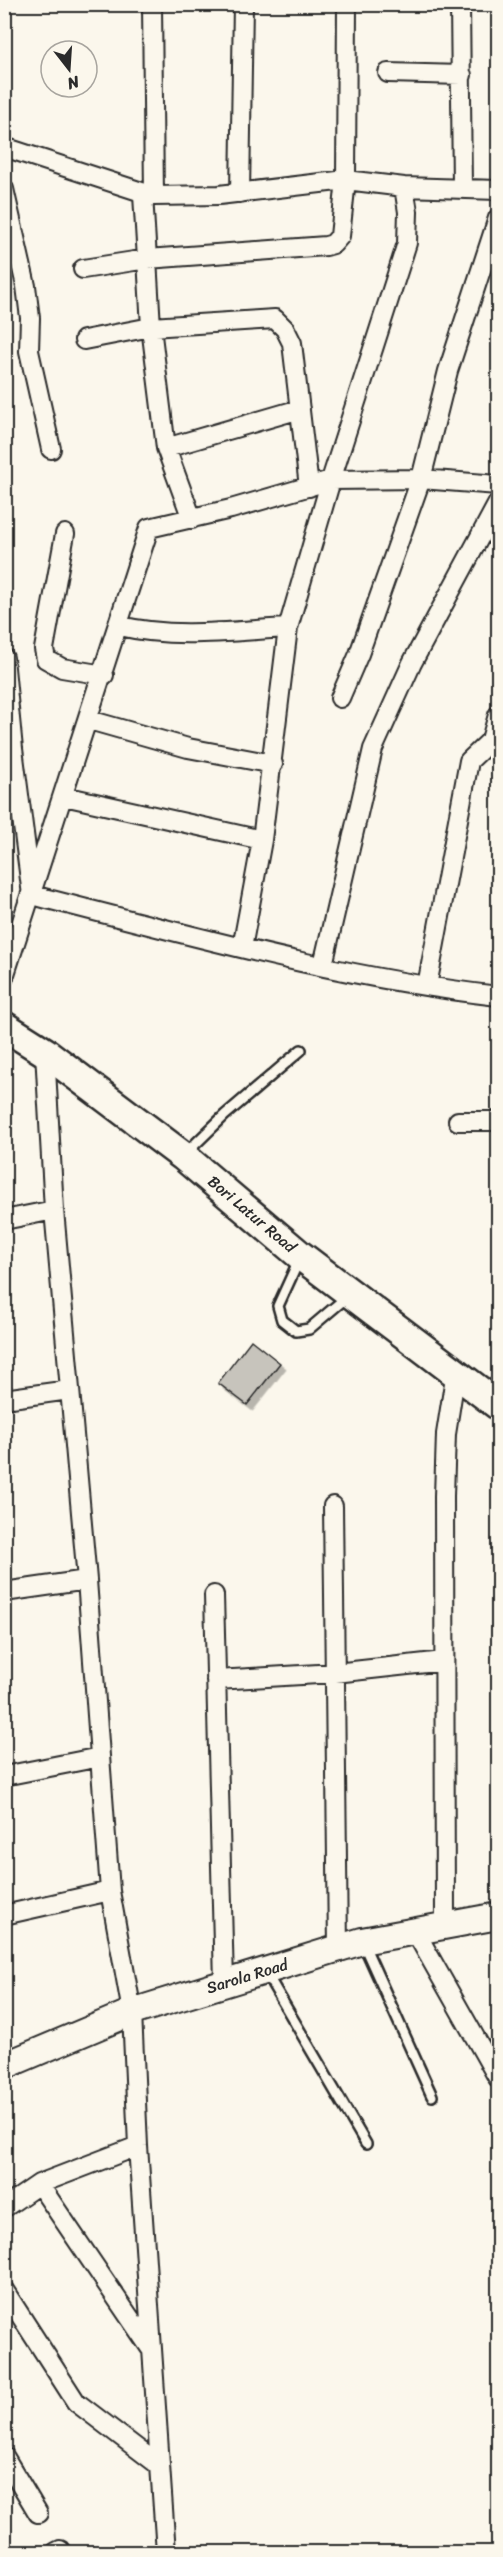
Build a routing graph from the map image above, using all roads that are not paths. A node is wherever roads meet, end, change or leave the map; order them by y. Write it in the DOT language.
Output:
graph roads {
  1 [pos="152,4"];
  2 [pos="243,4"];
  3 [pos="347,4"];
  4 [pos="460,4"];
  5 [pos="388,73"];
  6 [pos="462,75"];
  7 [pos="4,147"];
  8 [pos="346,180"];
  9 [pos="404,187"];
  10 [pos="462,187"];
  11 [pos="4,189"];
  12 [pos="498,190"];
  13 [pos="240,193"];
  14 [pos="149,195"];
  15 [pos="498,218"];
  16 [pos="147,259"];
  17 [pos="83,269"];
  18 [pos="151,327"];
  19 [pos="84,340"];
  20 [pos="300,409"];
  21 [pos="166,448"];
  22 [pos="51,449"];
  23 [pos="421,478"];
  24 [pos="331,480"];
  25 [pos="498,485"];
  26 [pos="309,487"];
  27 [pos="498,503"];
  28 [pos="192,519"];
  29 [pos="65,534"];
  30 [pos="120,626"];
  31 [pos="288,628"];
  32 [pos="4,658"];
  33 [pos="104,675"];
  34 [pos="340,698"];
  35 [pos="498,715"];
  36 [pos="89,720"];
  37 [pos="273,764"];
  38 [pos="64,796"];
  39 [pos="262,840"];
  40 [pos="32,895"];
  41 [pos="242,948"];
  42 [pos="323,966"];
  43 [pos="4,977"];
  44 [pos="427,986"];
  45 [pos="498,996"];
  46 [pos="4,1026"];
  47 [pos="301,1050"];
  48 [pos="45,1053"];
  49 [pos="458,1120"];
  50 [pos="498,1121"];
  51 [pos="183,1156"];
  52 [pos="54,1210"];
  53 [pos="4,1220"];
  54 [pos="302,1256"];
  55 [pos="352,1293"];
  56 [pos="456,1371"];
  57 [pos="69,1390"];
  58 [pos="4,1399"];
  59 [pos="498,1404"];
  60 [pos="333,1506"];
  61 [pos="87,1580"];
  62 [pos="4,1592"];
  63 [pos="214,1595"];
  64 [pos="444,1661"];
  65 [pos="335,1673"];
  66 [pos="216,1680"];
  67 [pos="100,1757"];
  68 [pos="4,1776"];
  69 [pos="110,1891"];
  70 [pos="4,1915"];
  71 [pos="498,1916"];
  72 [pos="445,1926"];
  73 [pos="415,1931"];
  74 [pos="362,1941"];
  75 [pos="338,1949"];
  76 [pos="265,1971"];
  77 [pos="224,1983"];
  78 [pos="132,2012"];
  79 [pos="4,2066"];
  80 [pos="498,2078"];
  81 [pos="432,2096"];
  82 [pos="366,2144"];
  83 [pos="138,2146"];
  84 [pos="39,2184"];
  85 [pos="4,2208"];
  86 [pos="4,2290"];
  87 [pos="152,2350"];
  88 [pos="4,2456"];
  89 [pos="160,2466"];
  90 [pos="38,2513"];
  91 [pos="166,2553"];
  1 -- 14 [label="street"];
  2 -- 13 [label="street"];
  3 -- 8 [label="street"];
  4 -- 6 [label="street"];
  5 -- 6 [label="street"];
  6 -- 10 [label="street"];
  7 -- 14 [label="street"];
  8 -- 9 [label="street"];
  8 -- 13 [label="street"];
  8 -- 16 [label="street"];
  9 -- 10 [label="street"];
  9 -- 24 [label="street"];
  10 -- 12 [label="street"];
  11 -- 22 [label="street"];
  13 -- 14 [label="street"];
  14 -- 16 [label="street"];
  15 -- 23 [label="street"];
  16 -- 17 [label="street"];
  16 -- 18 [label="street"];
  18 -- 19 [label="street"];
  18 -- 20 [label="street"];
  18 -- 21 [label="street"];
  20 -- 21 [label="street"];
  20 -- 26 [label="street"];
  21 -- 28 [label="street"];
  23 -- 24 [label="street"];
  23 -- 25 [label="street"];
  23 -- 34 [label="street"];
  24 -- 26 [label="street"];
  24 -- 31 [label="street"];
  26 -- 28 [label="street"];
  27 -- 42 [label="street"];
  28 -- 30 [label="street"];
  29 -- 33 [label="street"];
  30 -- 31 [label="street"];
  30 -- 33 [label="street"];
  31 -- 37 [label="street"];
  32 -- 40 [label="street"];
  33 -- 36 [label="street"];
  35 -- 44 [label="street"];
  36 -- 37 [label="street"];
  36 -- 38 [label="street"];
  37 -- 39 [label="street"];
  38 -- 39 [label="street"];
  38 -- 40 [label="street"];
  39 -- 41 [label="street"];
  40 -- 41 [label="street"];
  40 -- 43 [label="street"];
  41 -- 42 [label="street"];
  42 -- 44 [label="street"];
  44 -- 45 [label="street"];
  46 -- 48 [label="main road, Bori Latur Road"];
  47 -- 51 [label="lane"];
  48 -- 51 [label="main road, Bori Latur Road"];
  48 -- 52 [label="street"];
  49 -- 50 [label="street"];
  51 -- 54 [label="main road, Bori Latur Road"];
  52 -- 53 [label="street"];
  52 -- 57 [label="street"];
  54 -- 55 [label="main road, Bori Latur Road"];
  54 -- 55 [label="lane"];
  55 -- 56 [label="main road, Bori Latur Road"];
  56 -- 59 [label="main road, Bori Latur Road"];
  56 -- 64 [label="street"];
  57 -- 58 [label="street"];
  57 -- 61 [label="street"];
  60 -- 65 [label="street"];
  61 -- 62 [label="street"];
  61 -- 67 [label="street"];
  63 -- 66 [label="street"];
  64 -- 65 [label="street"];
  64 -- 72 [label="street"];
  65 -- 66 [label="street"];
  65 -- 75 [label="street"];
  66 -- 77 [label="street"];
  67 -- 68 [label="street"];
  67 -- 69 [label="street"];
  69 -- 70 [label="street"];
  69 -- 78 [label="street"];
  71 -- 72 [label="main road, Sarola Road"];
  72 -- 73 [label="main road, Sarola Road"];
  73 -- 74 [label="main road, Sarola Road"];
  73 -- 80 [label="street"];
  74 -- 75 [label="main road, Sarola Road"];
  74 -- 81 [label="lane"];
  75 -- 76 [label="main road, Sarola Road"];
  76 -- 77 [label="main road, Sarola Road"];
  76 -- 82 [label="lane"];
  77 -- 78 [label="main road, Sarola Road"];
  78 -- 79 [label="main road, Sarola Road"];
  78 -- 83 [label="street"];
  83 -- 84 [label="street"];
  83 -- 87 [label="street"];
  84 -- 85 [label="street"];
  84 -- 87 [label="street"];
  86 -- 89 [label="street"];
  87 -- 89 [label="street"];
  88 -- 90 [label="street"];
  89 -- 91 [label="street"];
}
